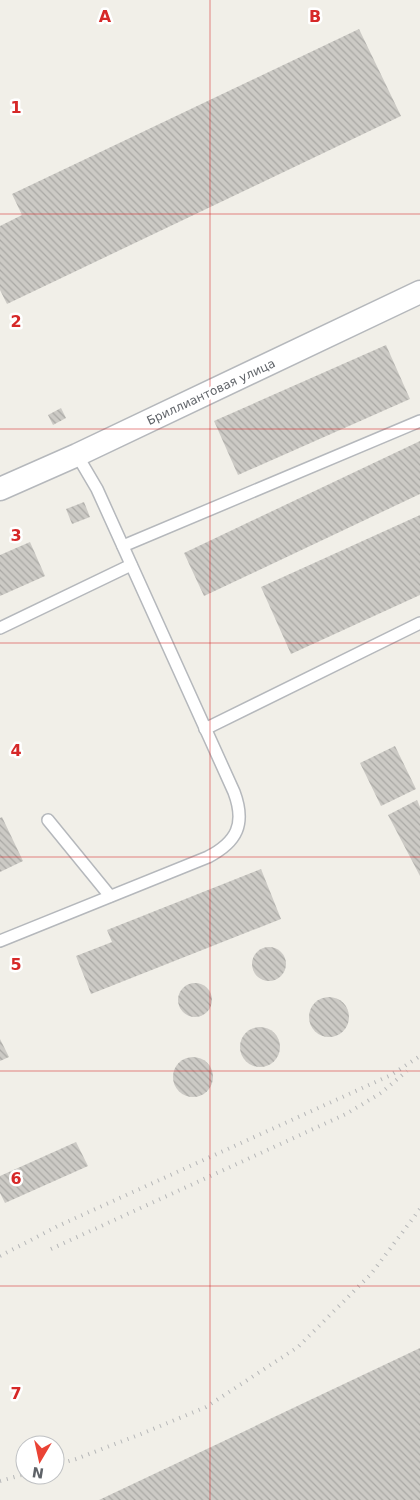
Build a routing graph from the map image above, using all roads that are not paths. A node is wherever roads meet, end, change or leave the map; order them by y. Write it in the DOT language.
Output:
graph roads {
  1 [pos="420,292"];
  2 [pos="420,421"];
  3 [pos="77,455"];
  4 [pos="0,489"];
  5 [pos="123,546"];
  6 [pos="131,565"];
  7 [pos="420,623"];
  8 [pos="0,628"];
  9 [pos="205,729"];
  10 [pos="48,820"];
  11 [pos="110,896"];
  12 [pos="0,941"];
  1 -- 3 [label="street, Бриллиантовая улица"];
  2 -- 5 [label="lane"];
  3 -- 4 [label="street, Бриллиантовая улица"];
  3 -- 5 [label="lane"];
  5 -- 6 [label="lane"];
  6 -- 8 [label="lane"];
  6 -- 9 [label="lane"];
  7 -- 9 [label="lane"];
  9 -- 11 [label="lane"];
  10 -- 11 [label="lane"];
  11 -- 12 [label="lane"];
}
